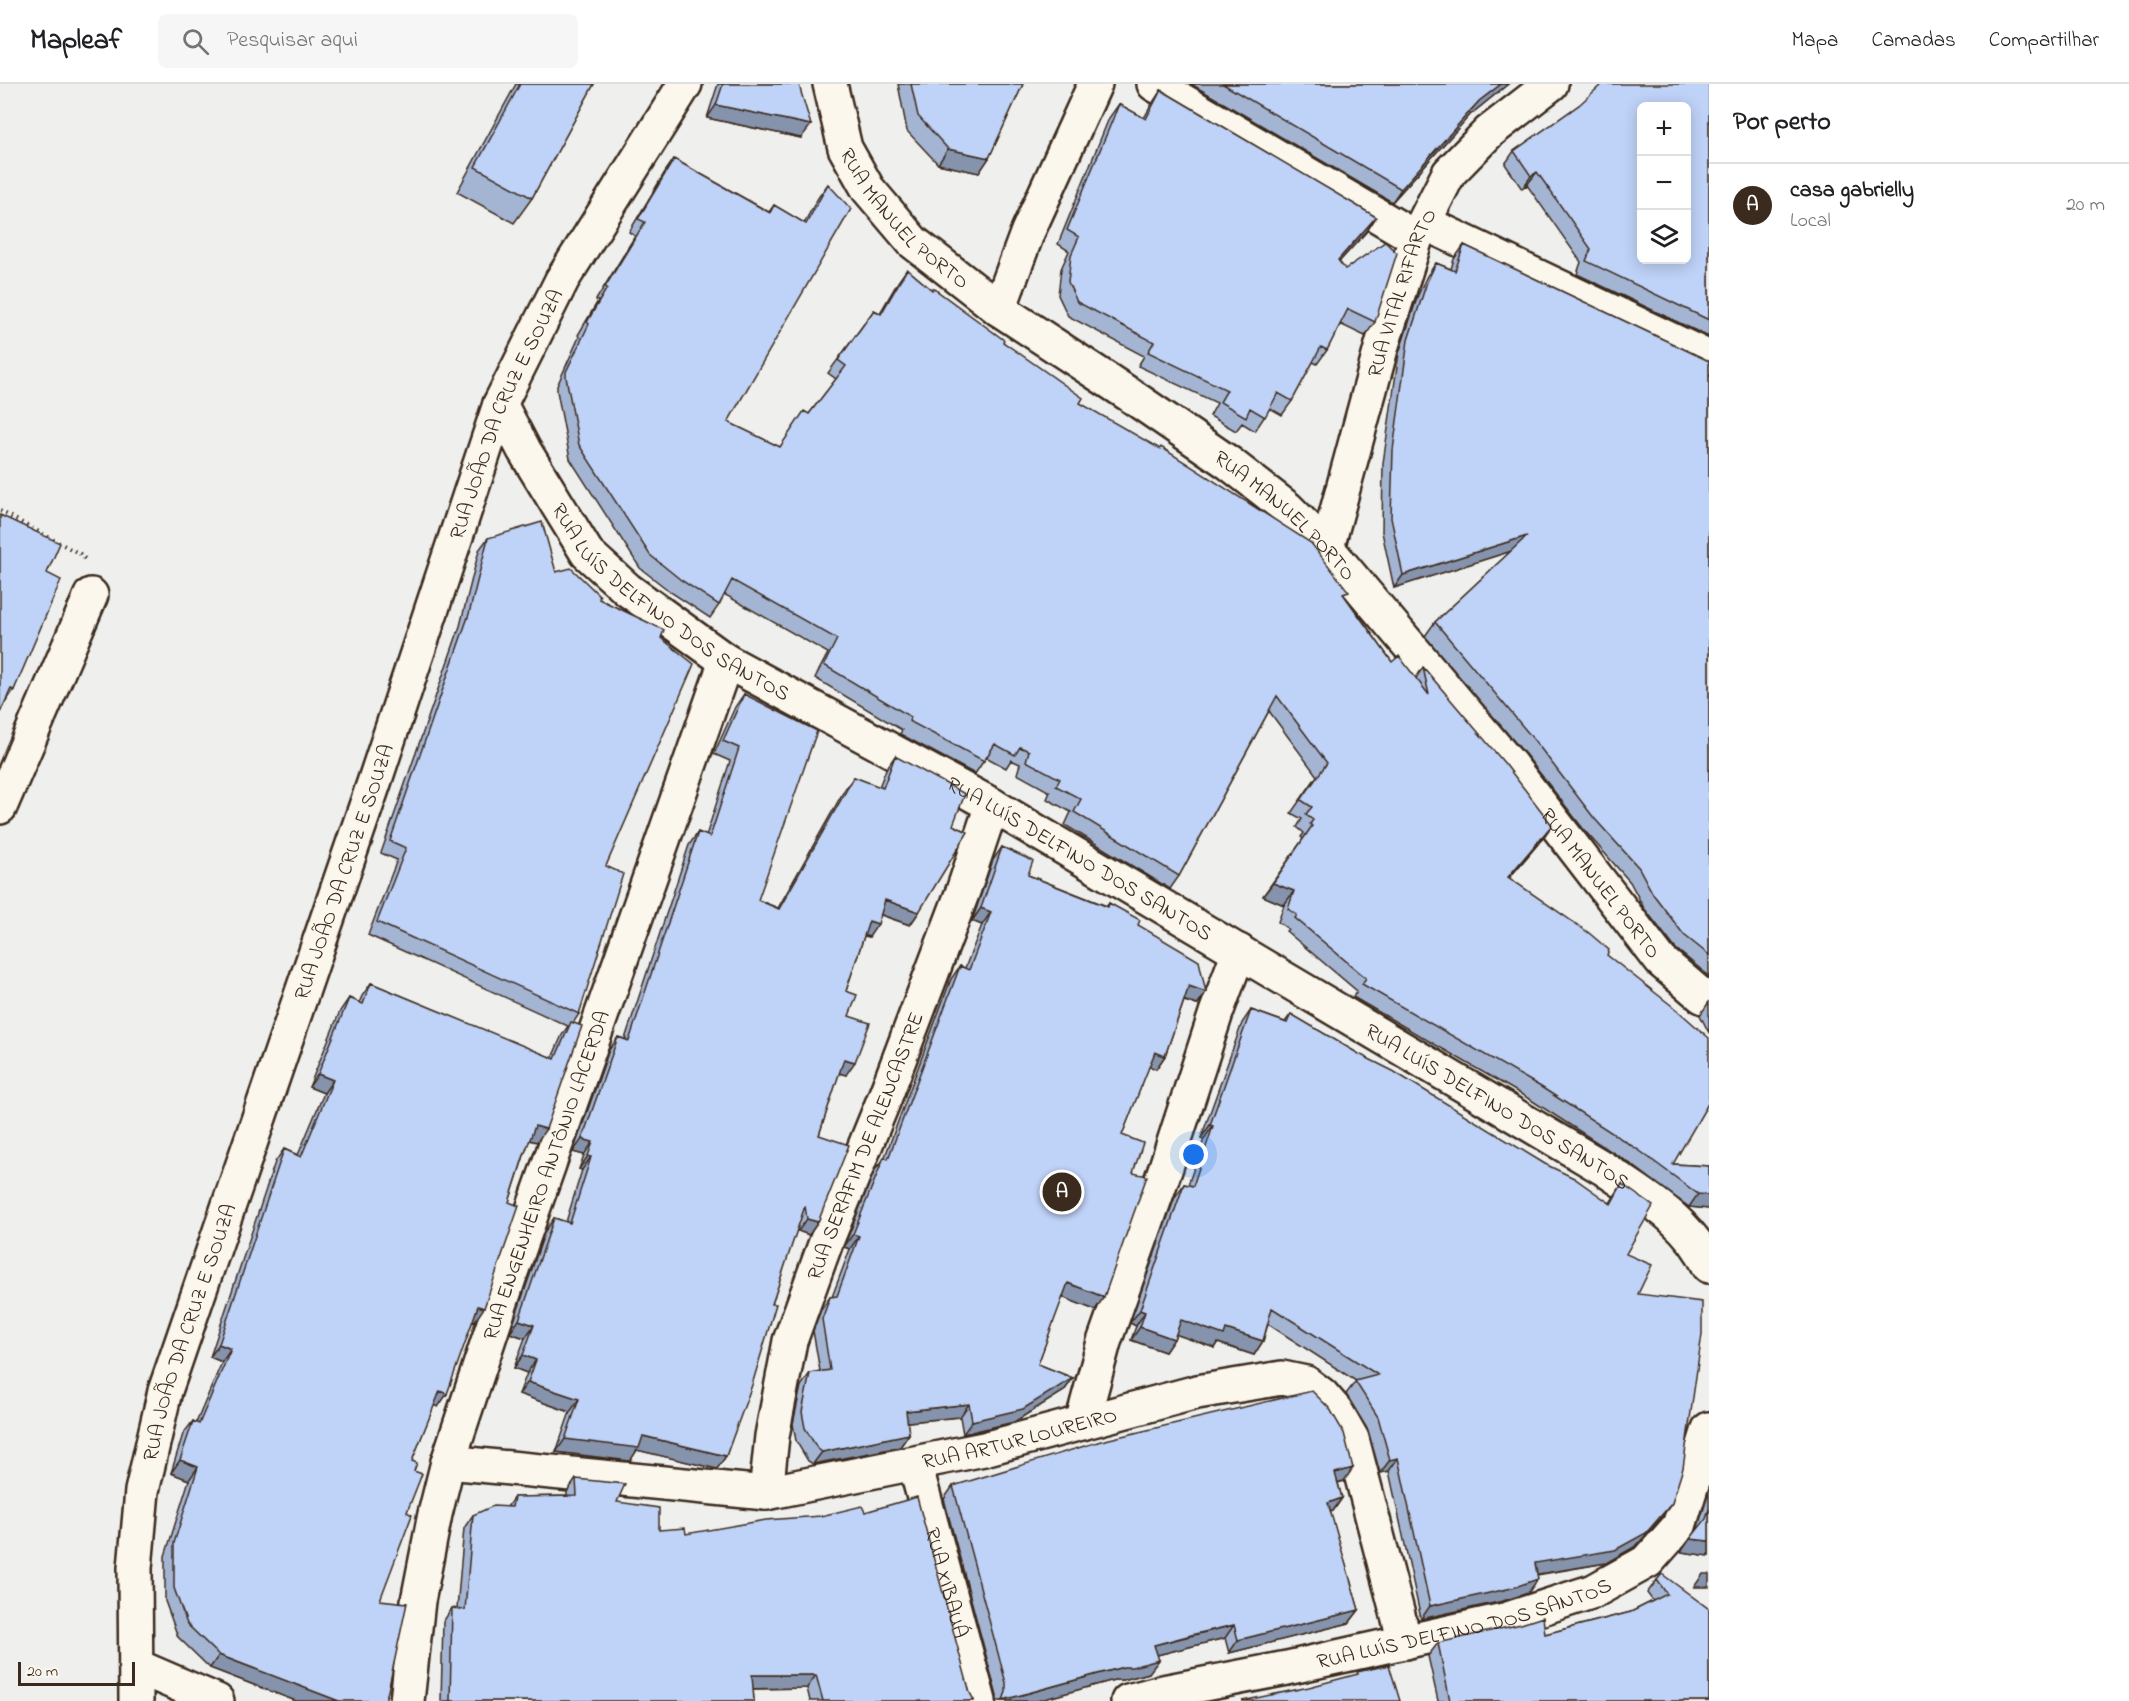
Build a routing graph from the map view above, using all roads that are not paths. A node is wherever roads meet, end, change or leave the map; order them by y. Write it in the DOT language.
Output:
graph roads {
  1 [pos="685,84"];
  2 [pos="830,84"];
  3 [pos="1095,84"];
  4 [pos="1154,84"];
  5 [pos="1551,84"];
  6 [pos="1420,231"];
  7 [pos="999,309"];
  8 [pos="1709,358"];
  9 [pos="500,404"];
  10 [pos="1327,548"];
  11 [pos="91,595"];
  12 [pos="726,661"];
  13 [pos="993,805"];
  14 [pos="0,807"];
  15 [pos="1239,951"];
  16 [pos="1709,999"];
  17 [pos="1709,1266"];
  18 [pos="1082,1423"];
  19 [pos="1709,1429"];
  20 [pos="448,1462"];
  21 [pos="915,1464"];
  22 [pos="766,1493"];
  23 [pos="1405,1642"];
  24 [pos="136,1666"];
  25 [pos="136,1701"];
  26 [pos="217,1701"];
  27 [pos="407,1701"];
  28 [pos="979,1701"];
  29 [pos="1128,1701"];
  1 -- 9 [label="street, RUA JOÃO DA CRUZ E SOUZA"];
  2 -- 7 [label="street, RUA MANUEL PORTO"];
  3 -- 7 [label="street"];
  4 -- 6 [label="street"];
  5 -- 6 [label="street, RUA VITAL RIFARTO"];
  6 -- 8 [label="street"];
  6 -- 10 [label="street, RUA VITAL RIFARTO"];
  7 -- 10 [label="street, RUA MANUEL PORTO"];
  9 -- 12 [label="street, RUA LUÍS DELFINO DOS SANTOS"];
  9 -- 24 [label="street, RUA JOÃO DA CRUZ E SOUZA"];
  10 -- 16 [label="street, RUA MANUEL PORTO"];
  11 -- 14 [label="street"];
  12 -- 13 [label="street, RUA LUÍS DELFINO DOS SANTOS"];
  12 -- 20 [label="street, RUA ENGENHEIRO ANTÔNIO LACERDA"];
  13 -- 15 [label="street, RUA LUÍS DELFINO DOS SANTOS"];
  13 -- 22 [label="street, RUA SERAFIM DE ALENCASTRE"];
  15 -- 17 [label="street, RUA LUÍS DELFINO DOS SANTOS"];
  15 -- 18 [label="street"];
  18 -- 21 [label="street, RUA ARTUR LOUREIRO"];
  18 -- 23 [label="street, RUA ARTUR LOUREIRO"];
  19 -- 23 [label="street, RUA LUÍS DELFINO DOS SANTOS"];
  20 -- 22 [label="street, RUA ARTUR LOUREIRO"];
  20 -- 27 [label="street, RUA ENGENHEIRO ANTÔNIO LACERDA"];
  21 -- 22 [label="street, RUA ARTUR LOUREIRO"];
  21 -- 28 [label="street, RUA XIBAUÁ"];
  23 -- 29 [label="street, RUA LUÍS DELFINO DOS SANTOS"];
  24 -- 25 [label="street, RUA JOÃO DA CRUZ E SOUZA"];
  24 -- 26 [label="street"];
}
